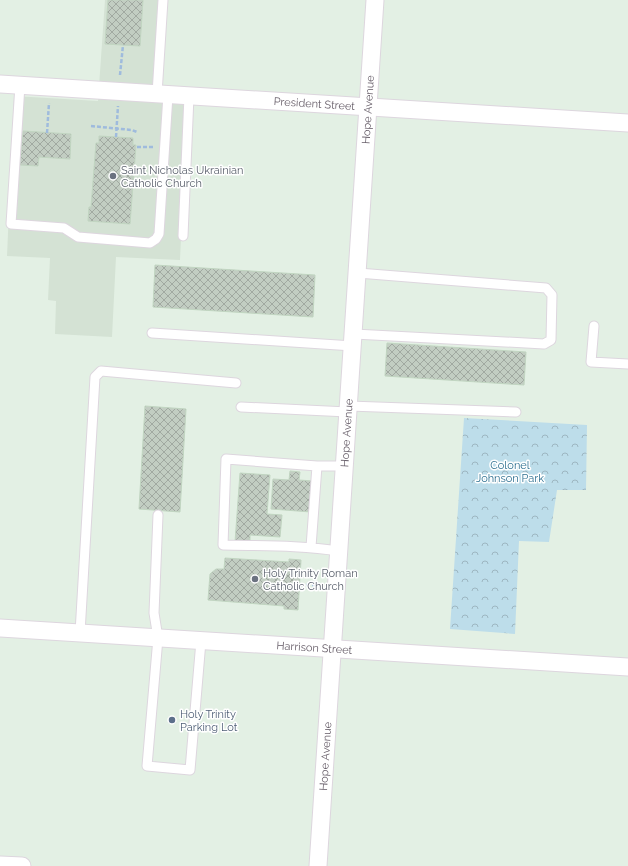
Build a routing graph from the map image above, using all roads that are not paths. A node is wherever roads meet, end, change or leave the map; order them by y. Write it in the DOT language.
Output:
graph roads {
  1 [pos="163,0"];
  2 [pos="375,0"];
  3 [pos="0,84"];
  4 [pos="20,85"];
  5 [pos="162,94"];
  6 [pos="189,96"];
  7 [pos="368,108"];
  8 [pos="628,123"];
  9 [pos="183,236"];
  10 [pos="358,273"];
  11 [pos="594,326"];
  12 [pos="152,333"];
  13 [pos="353,340"];
  14 [pos="628,364"];
  15 [pos="236,382"];
  16 [pos="241,407"];
  17 [pos="349,409"];
  18 [pos="516,412"];
  19 [pos="317,466"];
  20 [pos="345,466"];
  21 [pos="158,515"];
  22 [pos="311,547"];
  23 [pos="339,551"];
  24 [pos="0,628"];
  25 [pos="80,633"];
  26 [pos="158,638"];
  27 [pos="201,641"];
  28 [pos="333,649"];
  29 [pos="628,667"];
  30 [pos="0,865"];
  31 [pos="22,866"];
  32 [pos="318,866"];
  1 -- 5 [label="lane"];
  2 -- 7 [label="street, Hope Avenue"];
  3 -- 4 [label="street, President Street"];
  4 -- 5 [label="street, President Street"];
  4 -- 5 [label="lane"];
  5 -- 6 [label="street, President Street"];
  6 -- 7 [label="street, President Street"];
  6 -- 9 [label="lane"];
  7 -- 8 [label="street, President Street"];
  7 -- 10 [label="street, Hope Avenue"];
  10 -- 13 [label="street, Hope Avenue"];
  10 -- 13 [label="lane"];
  11 -- 14 [label="lane"];
  12 -- 13 [label="lane"];
  13 -- 17 [label="street, Hope Avenue"];
  15 -- 25 [label="lane"];
  16 -- 17 [label="lane"];
  17 -- 18 [label="lane"];
  17 -- 20 [label="street, Hope Avenue"];
  19 -- 20 [label="lane"];
  19 -- 22 [label="lane"];
  19 -- 22 [label="lane"];
  20 -- 23 [label="street, Hope Avenue"];
  21 -- 26 [label="lane"];
  22 -- 23 [label="lane"];
  23 -- 28 [label="street, Hope Avenue"];
  24 -- 25 [label="street, Harrison Street"];
  25 -- 26 [label="street, Harrison Street"];
  26 -- 27 [label="street, Harrison Street"];
  26 -- 27 [label="lane"];
  27 -- 28 [label="street, Harrison Street"];
  28 -- 29 [label="street, Harrison Street"];
  28 -- 32 [label="street, Hope Avenue"];
  30 -- 31 [label="street"];
}
